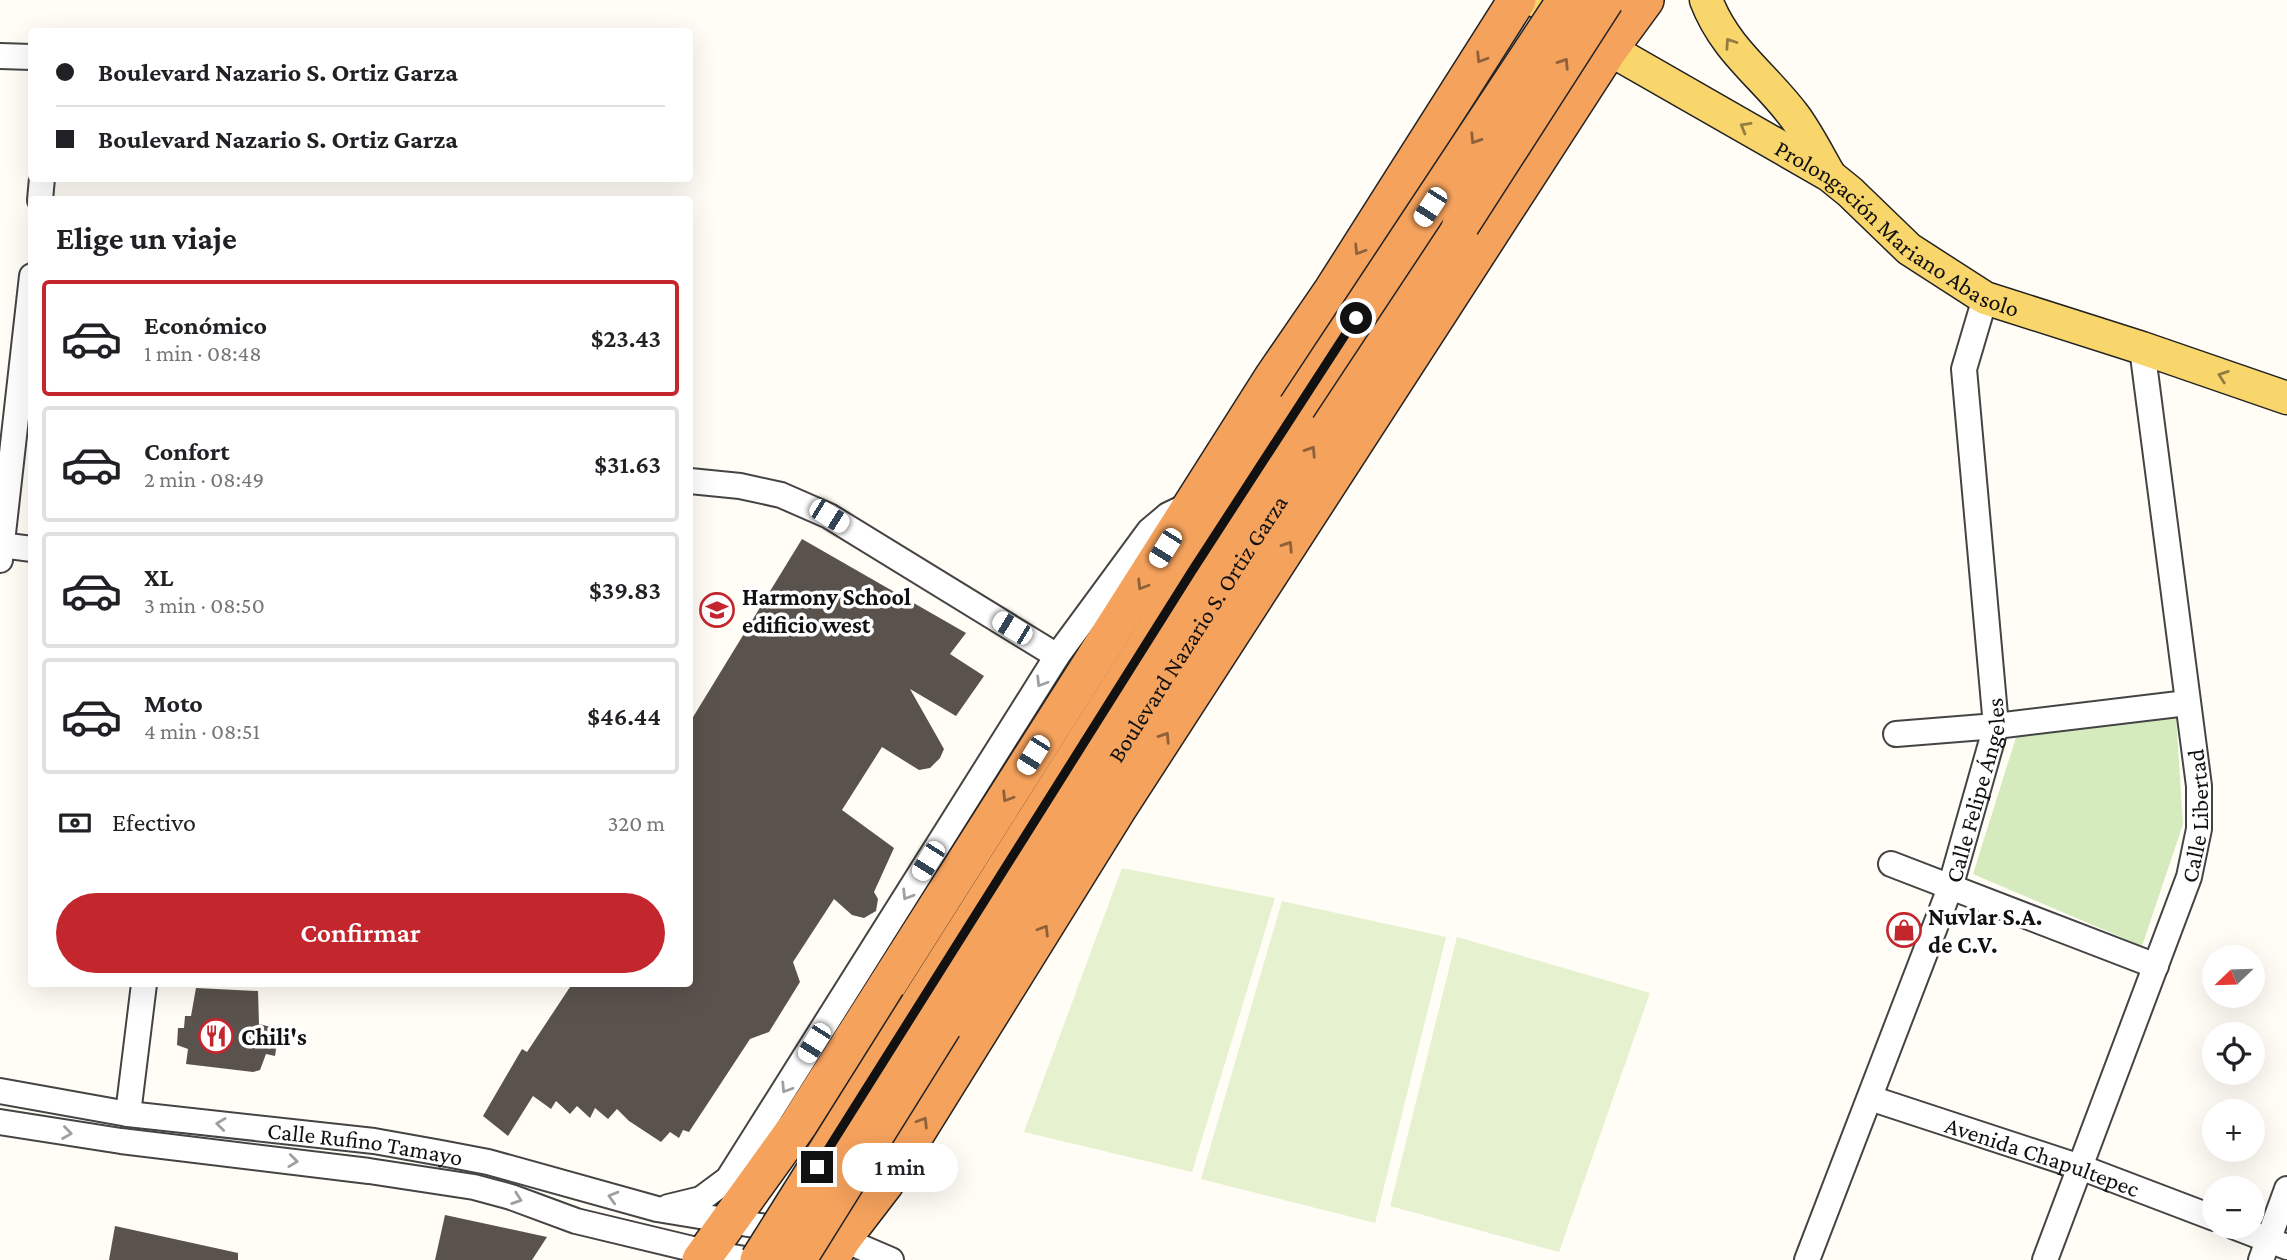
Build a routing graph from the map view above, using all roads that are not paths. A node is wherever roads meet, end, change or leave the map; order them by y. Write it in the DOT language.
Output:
graph roads {
  1 [pos="1517,0"];
  2 [pos="1535,0"];
  3 [pos="1566,0"];
  4 [pos="1605,0"];
  5 [pos="1645,0"];
  6 [pos="1706,0"];
  7 [pos="1609,49"];
  8 [pos="0,56"];
  9 [pos="28,57"];
  10 [pos="1829,175"];
  11 [pos="1333,290"];
  12 [pos="1986,298"];
  13 [pos="28,311"];
  14 [pos="2142,348"];
  15 [pos="2287,398"];
  16 [pos="693,481"];
  17 [pos="1194,502"];
  18 [pos="28,549"];
  19 [pos="1,550"];
  20 [pos="1192,571"];
  21 [pos="1057,656"];
  22 [pos="2187,703"];
  23 [pos="1996,726"];
  24 [pos="1896,734"];
  25 [pos="1125,740"];
  26 [pos="1118,808"];
  27 [pos="1891,864"];
  28 [pos="1950,888"];
  29 [pos="2156,966"];
  30 [pos="144,987"];
  31 [pos="931,1015"];
  32 [pos="0,1091"];
  33 [pos="1870,1098"];
  34 [pos="128,1114"];
  35 [pos="0,1122"];
  36 [pos="799,1124"];
  37 [pos="2080,1167"];
  38 [pos="885,1183"];
  39 [pos="2287,1189"];
  40 [pos="657,1209"];
  41 [pos="2202,1213"];
  42 [pos="727,1222"];
  43 [pos="2255,1239"];
  44 [pos="836,1249"];
  45 [pos="2272,1249"];
  46 [pos="703,1256"];
  47 [pos="750,1260"];
  48 [pos="759,1260"];
  49 [pos="797,1260"];
  50 [pos="891,1260"];
  51 [pos="1807,1260"];
  52 [pos="2046,1260"];
  1 -- 11 [label="highway, one-way"];
  2 -- 7 [label="main road, Prolongación Mariano Abasolo"];
  3 -- 20 [label="highway, Boulevard Nazario S. Ortiz Garza, one-way, bridge"];
  25 -- 4 [label="highway, Boulevard Nazario S. Ortiz Garza, one-way, bridge"];
  5 -- 7 [label="highway"];
  10 -- 6 [label="main road, one-way"];
  10 -- 7 [label="main road, Prolongación Mariano Abasolo, one-way"];
  26 -- 7 [label="highway, one-way"];
  8 -- 9 [label="street"];
  10 -- 12 [label="main road, Prolongación Mariano Abasolo"];
  11 -- 17 [label="highway"];
  11 -- 20 [label="highway"];
  12 -- 14 [label="main road, Prolongación Mariano Abasolo"];
  12 -- 23 [label="street, Calle Felipe Ángeles"];
  13 -- 19 [label="street"];
  15 -- 14 [label="main road, Prolongación Mariano Abasolo, one-way"];
  14 -- 22 [label="street, Calle Libertad"];
  16 -- 21 [label="street"];
  17 -- 21 [label="street"];
  17 -- 36 [label="highway, one-way"];
  18 -- 19 [label="street"];
  20 -- 31 [label="highway, Boulevard Nazario S. Ortiz Garza"];
  21 -- 40 [label="street, one-way"];
  22 -- 23 [label="street"];
  22 -- 29 [label="street, Calle Libertad"];
  23 -- 24 [label="street"];
  23 -- 28 [label="street, Calle Felipe Ángeles"];
  25 -- 26 [label="highway"];
  25 -- 31 [label="highway, Boulevard Nazario S. Ortiz Garza"];
  38 -- 26 [label="highway, one-way"];
  27 -- 28 [label="street"];
  28 -- 29 [label="street"];
  28 -- 33 [label="street, Calle Felipe Ángeles"];
  29 -- 37 [label="street, Calle Libertad"];
  30 -- 34 [label="street"];
  31 -- 48 [label="highway, Boulevard Nazario S. Ortiz Garza, bridge"];
  31 -- 49 [label="highway, Boulevard Nazario S. Ortiz Garza, bridge"];
  32 -- 34 [label="street, Calle Rufino Tamayo"];
  33 -- 37 [label="street, Avenida Chapultepec"];
  33 -- 51 [label="street, Calle Felipe Ángeles"];
  40 -- 34 [label="street, Calle Rufino Tamayo, one-way"];
  35 -- 46 [label="street, Calle Rufino Tamayo, one-way"];
  36 -- 38 [label="highway"];
  36 -- 42 [label="highway"];
  37 -- 41 [label="street, Avenida Chapultepec"];
  37 -- 52 [label="street, Calle Libertad"];
  38 -- 44 [label="highway"];
  39 -- 45 [label="street"];
  40 -- 42 [label="street, Calle Rufino Tamayo"];
  42 -- 44 [label="street, Calle Rufino Tamayo"];
  42 -- 46 [label="highway"];
  43 -- 45 [label="street"];
  44 -- 50 [label="street, Calle Rufino Tamayo"];
  46 -- 47 [label="street, Calle Rufino Tamayo"];
}
